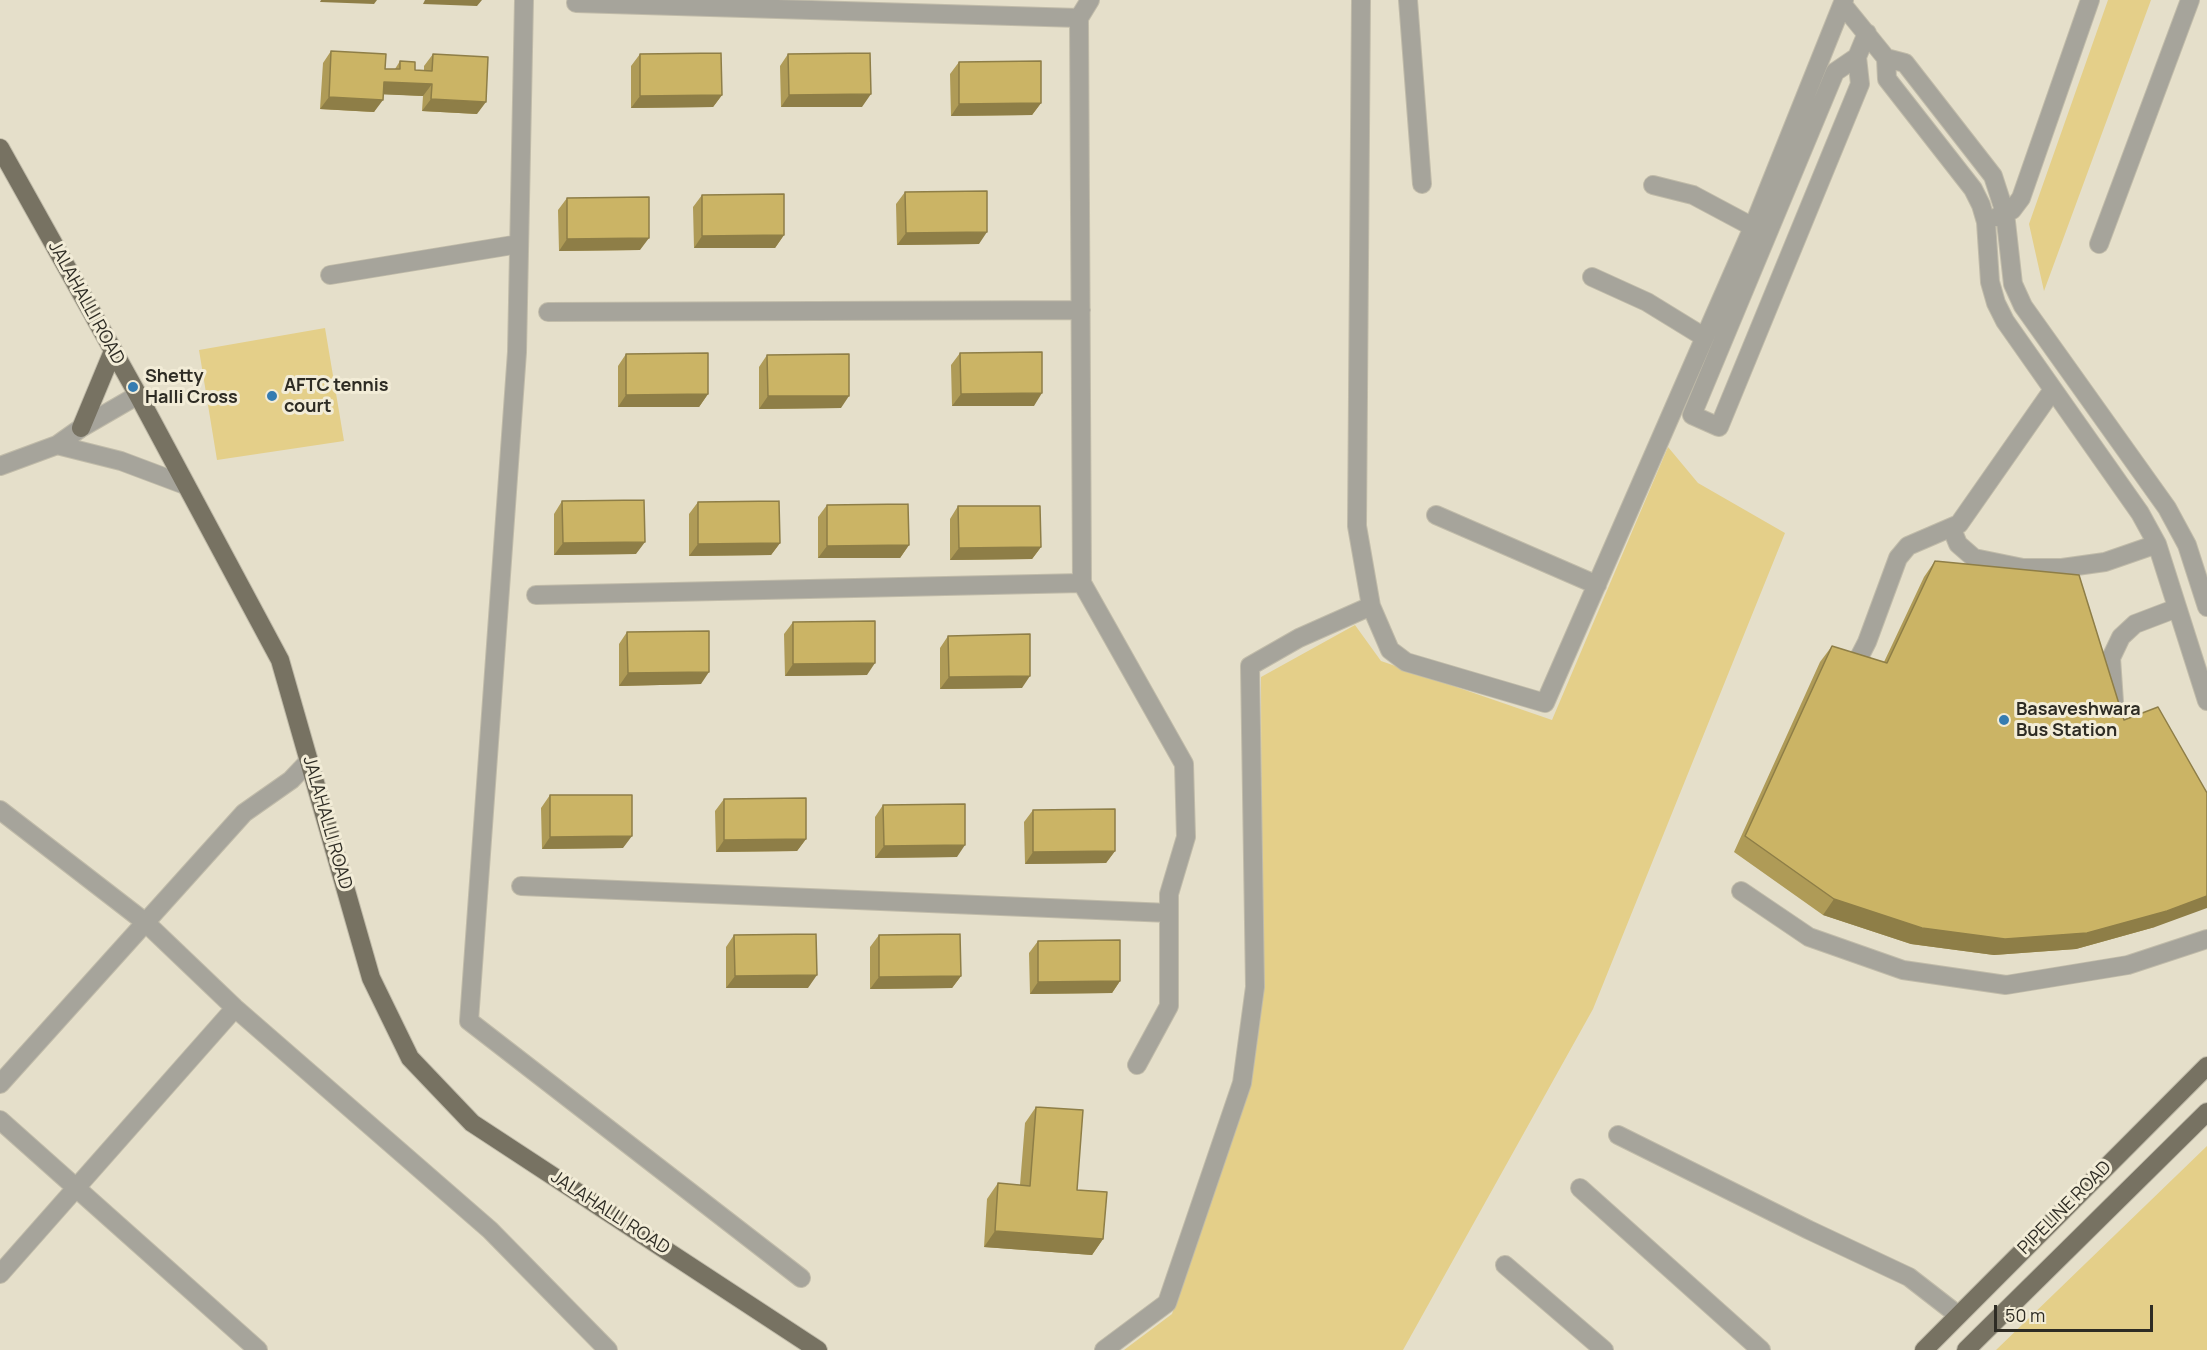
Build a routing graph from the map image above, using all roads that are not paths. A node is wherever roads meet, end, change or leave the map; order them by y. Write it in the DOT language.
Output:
graph roads {
  1 [pos="524,0"];
  2 [pos="1090,0"];
  3 [pos="1361,0"];
  4 [pos="1408,0"];
  5 [pos="2090,0"];
  6 [pos="2190,0"];
  7 [pos="1844,2"];
  8 [pos="576,3"];
  9 [pos="1079,18"];
  10 [pos="1867,33"];
  11 [pos="1857,57"];
  12 [pos="1886,58"];
  13 [pos="0,148"];
  14 [pos="1422,183"];
  15 [pos="1653,185"];
  16 [pos="2006,213"];
  17 [pos="1986,222"];
  18 [pos="1752,227"];
  19 [pos="519,244"];
  20 [pos="2099,244"];
  21 [pos="330,275"];
  22 [pos="1592,277"];
  23 [pos="1081,310"];
  24 [pos="548,312"];
  25 [pos="1704,338"];
  26 [pos="113,351"];
  27 [pos="2052,391"];
  28 [pos="138,395"];
  29 [pos="81,428"];
  30 [pos="57,445"];
  31 [pos="0,466"];
  32 [pos="185,485"];
  33 [pos="1436,515"];
  34 [pos="1952,529"];
  35 [pos="2157,544"];
  36 [pos="1082,583"];
  37 [pos="1597,585"];
  38 [pos="536,595"];
  39 [pos="1371,606"];
  40 [pos="2207,607"];
  41 [pos="2177,608"];
  42 [pos="1840,694"];
  43 [pos="2207,701"];
  44 [pos="2115,715"];
  45 [pos="309,761"];
  46 [pos="0,810"];
  47 [pos="521,886"];
  48 [pos="1741,891"];
  49 [pos="1169,913"];
  50 [pos="145,922"];
  51 [pos="2207,939"];
  52 [pos="235,1008"];
  53 [pos="1137,1065"];
  54 [pos="2207,1066"];
  55 [pos="0,1084"];
  56 [pos="2207,1112"];
  57 [pos="0,1120"];
  58 [pos="1618,1135"];
  59 [pos="75,1188"];
  60 [pos="1580,1188"];
  61 [pos="1505,1265"];
  62 [pos="0,1274"];
  63 [pos="801,1278"];
  64 [pos="1958,1315"];
  65 [pos="258,1350"];
  66 [pos="608,1350"];
  67 [pos="818,1350"];
  68 [pos="1104,1350"];
  69 [pos="1604,1350"];
  70 [pos="1761,1350"];
  71 [pos="1924,1350"];
  72 [pos="1966,1350"];
  1 -- 19 [label="street"];
  2 -- 9 [label="street"];
  3 -- 39 [label="street"];
  4 -- 14 [label="street"];
  5 -- 16 [label="street"];
  6 -- 20 [label="street"];
  7 -- 10 [label="street"];
  7 -- 18 [label="street"];
  8 -- 9 [label="street"];
  9 -- 23 [label="street"];
  10 -- 11 [label="street"];
  10 -- 12 [label="street"];
  11 -- 11 [label="street"];
  12 -- 16 [label="street"];
  12 -- 17 [label="street"];
  13 -- 26 [label="main road, JALAHALLI ROAD"];
  15 -- 18 [label="street"];
  16 -- 17 [label="street"];
  16 -- 40 [label="street"];
  17 -- 27 [label="street"];
  18 -- 25 [label="street"];
  19 -- 21 [label="street"];
  19 -- 63 [label="street"];
  22 -- 25 [label="street"];
  23 -- 24 [label="street"];
  23 -- 36 [label="street"];
  25 -- 37 [label="street"];
  26 -- 28 [label="main road, JALAHALLI ROAD"];
  26 -- 29 [label="main road"];
  27 -- 34 [label="street"];
  27 -- 35 [label="street"];
  28 -- 29 [label="street"];
  28 -- 32 [label="main road, JALAHALLI ROAD"];
  29 -- 30 [label="street"];
  30 -- 31 [label="street"];
  30 -- 32 [label="street"];
  32 -- 45 [label="main road, JALAHALLI ROAD"];
  33 -- 37 [label="street"];
  34 -- 35 [label="street"];
  34 -- 42 [label="street"];
  35 -- 41 [label="street"];
  36 -- 38 [label="street"];
  36 -- 49 [label="street"];
  37 -- 39 [label="street"];
  39 -- 68 [label="street"];
  41 -- 43 [label="street"];
  41 -- 44 [label="street"];
  45 -- 50 [label="street"];
  45 -- 67 [label="main road, JALAHALLI ROAD"];
  46 -- 50 [label="street"];
  47 -- 49 [label="street"];
  48 -- 51 [label="street"];
  49 -- 53 [label="street"];
  50 -- 52 [label="street"];
  50 -- 55 [label="street"];
  52 -- 59 [label="street"];
  52 -- 66 [label="street"];
  54 -- 64 [label="main road, PIPELINE ROAD"];
  56 -- 72 [label="main road, PIPELINE ROAD"];
  57 -- 59 [label="street"];
  58 -- 64 [label="street"];
  59 -- 62 [label="street"];
  59 -- 65 [label="street"];
  60 -- 70 [label="street"];
  61 -- 69 [label="street"];
  64 -- 71 [label="main road, PIPELINE ROAD"];
}
